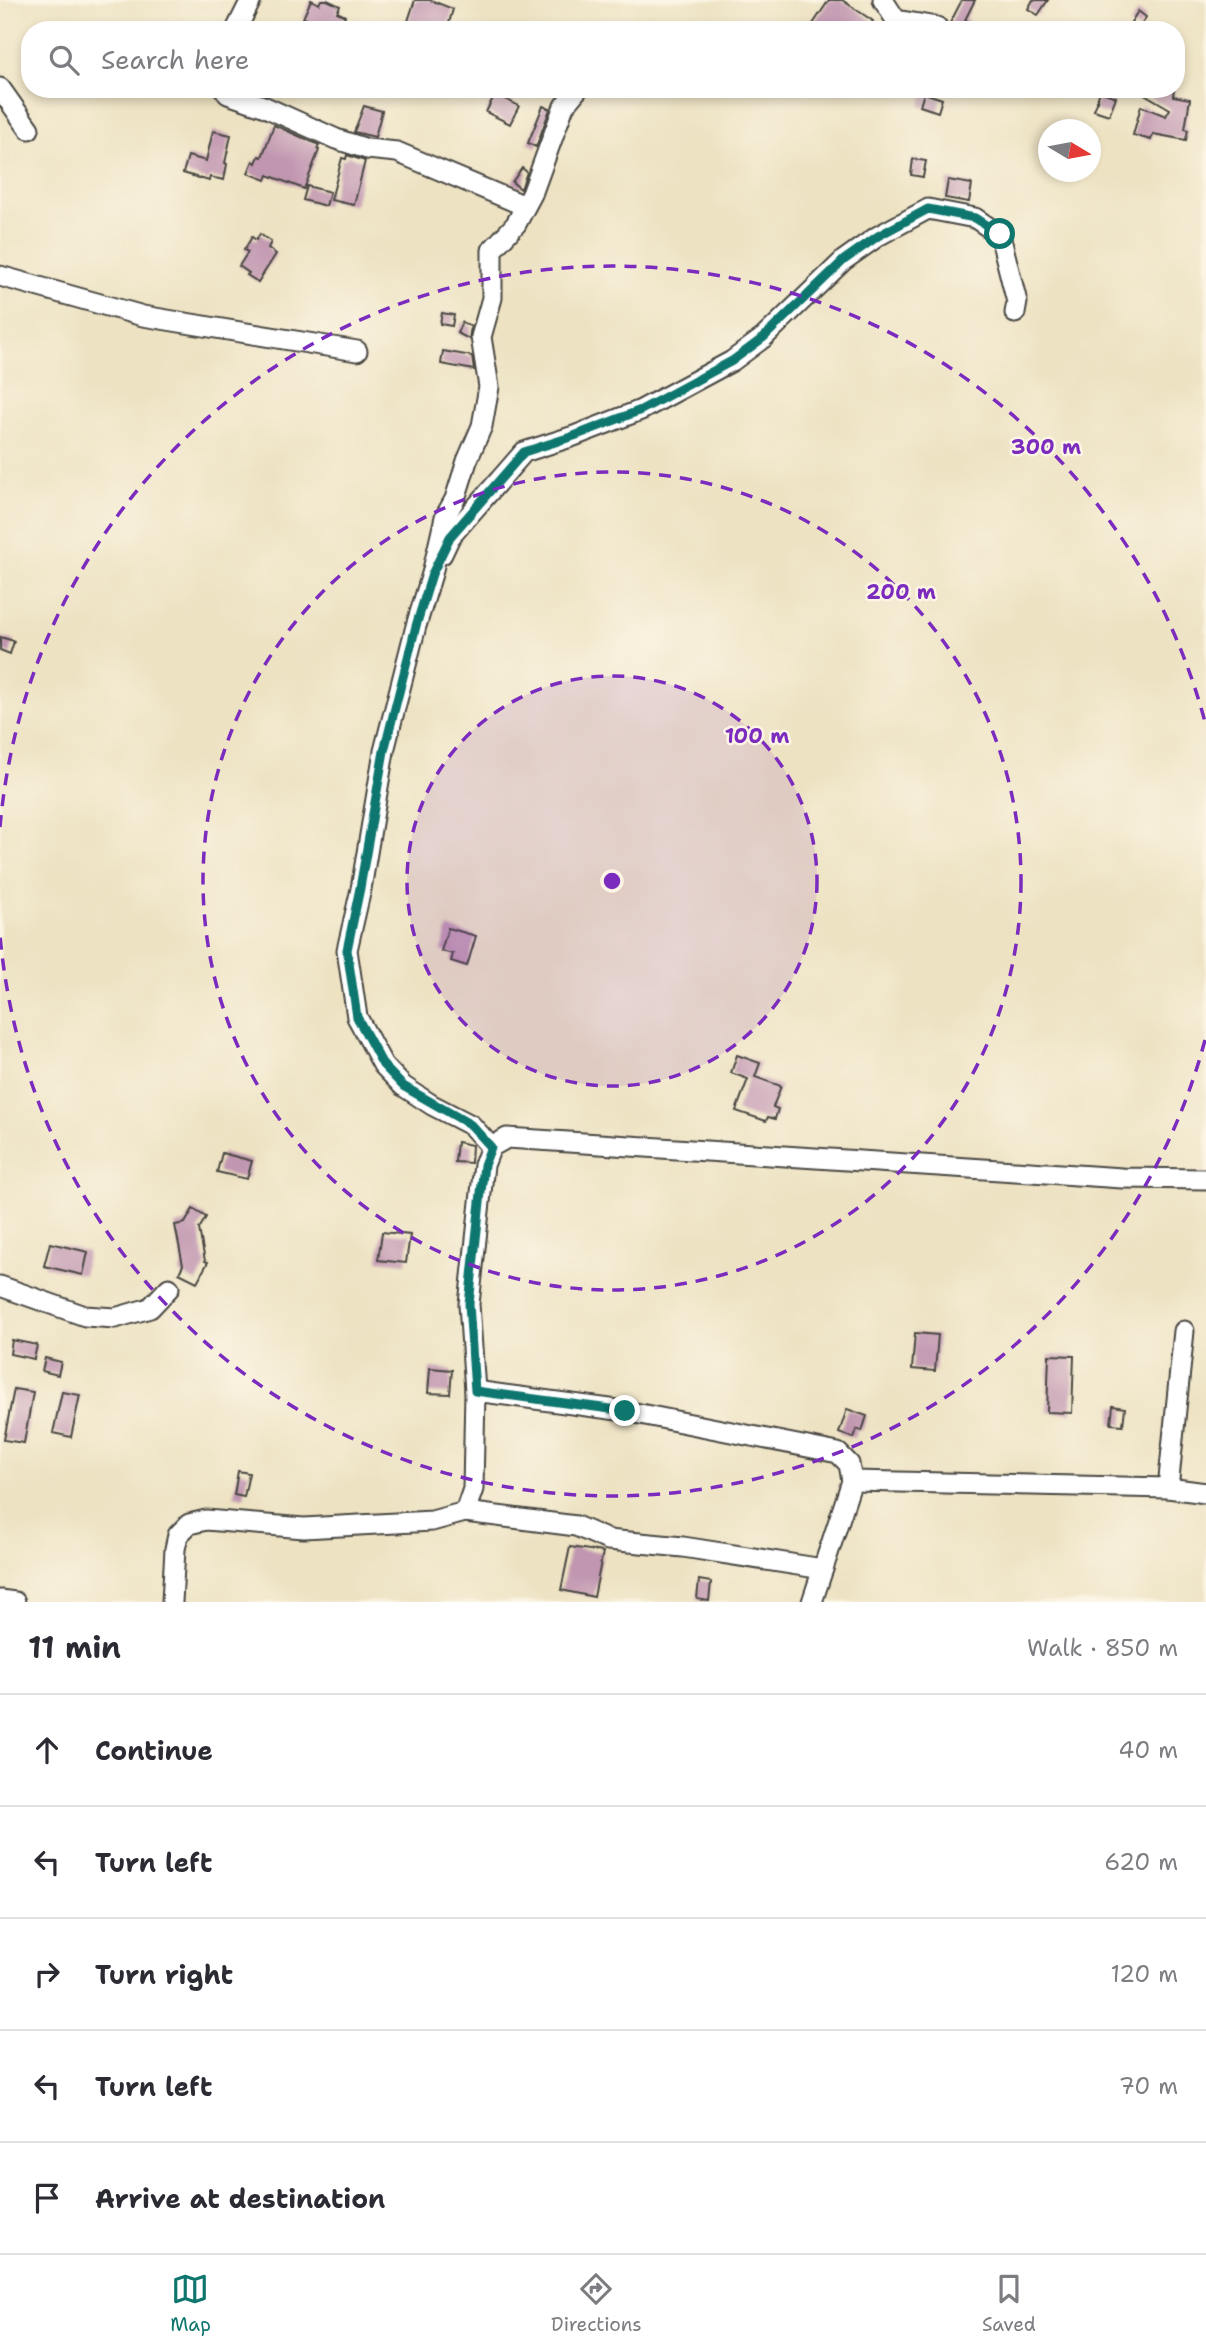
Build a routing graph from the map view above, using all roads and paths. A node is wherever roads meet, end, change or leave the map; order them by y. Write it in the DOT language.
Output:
graph roads {
  1 [pos="251,0"];
  2 [pos="883,0"];
  3 [pos="240,21"];
  4 [pos="902,21"];
  5 [pos="0,88"];
  6 [pos="240,98"];
  7 [pos="571,98"];
  8 [pos="29,129"];
  9 [pos="525,206"];
  10 [pos="0,275"];
  11 [pos="1015,313"];
  12 [pos="357,351"];
  13 [pos="432,574"];
  14 [pos="491,1147"];
  15 [pos="1206,1179"];
  16 [pos="0,1286"];
  17 [pos="169,1288"];
  18 [pos="1184,1331"];
  19 [pos="475,1391"];
  20 [pos="852,1481"];
  21 [pos="1168,1488"];
  22 [pos="1206,1493"];
  23 [pos="465,1512"];
  24 [pos="823,1569"];
  25 [pos="0,1600"];
  26 [pos="15,1602"];
  27 [pos="172,1602"];
  28 [pos="812,1602"];
  1 -- 3 [label="street"];
  2 -- 4 [label="street"];
  5 -- 8 [label="street"];
  6 -- 9 [label="street"];
  7 -- 9 [label="street"];
  9 -- 13 [label="street"];
  10 -- 12 [label="street"];
  11 -- 13 [label="street"];
  13 -- 14 [label="street"];
  14 -- 15 [label="street"];
  14 -- 19 [label="street"];
  16 -- 17 [label="street"];
  18 -- 21 [label="street"];
  19 -- 20 [label="street"];
  19 -- 23 [label="street"];
  20 -- 21 [label="street"];
  20 -- 24 [label="street"];
  21 -- 22 [label="street"];
  23 -- 24 [label="street"];
  23 -- 27 [label="street"];
  24 -- 28 [label="street"];
  25 -- 26 [label="street"];
}
